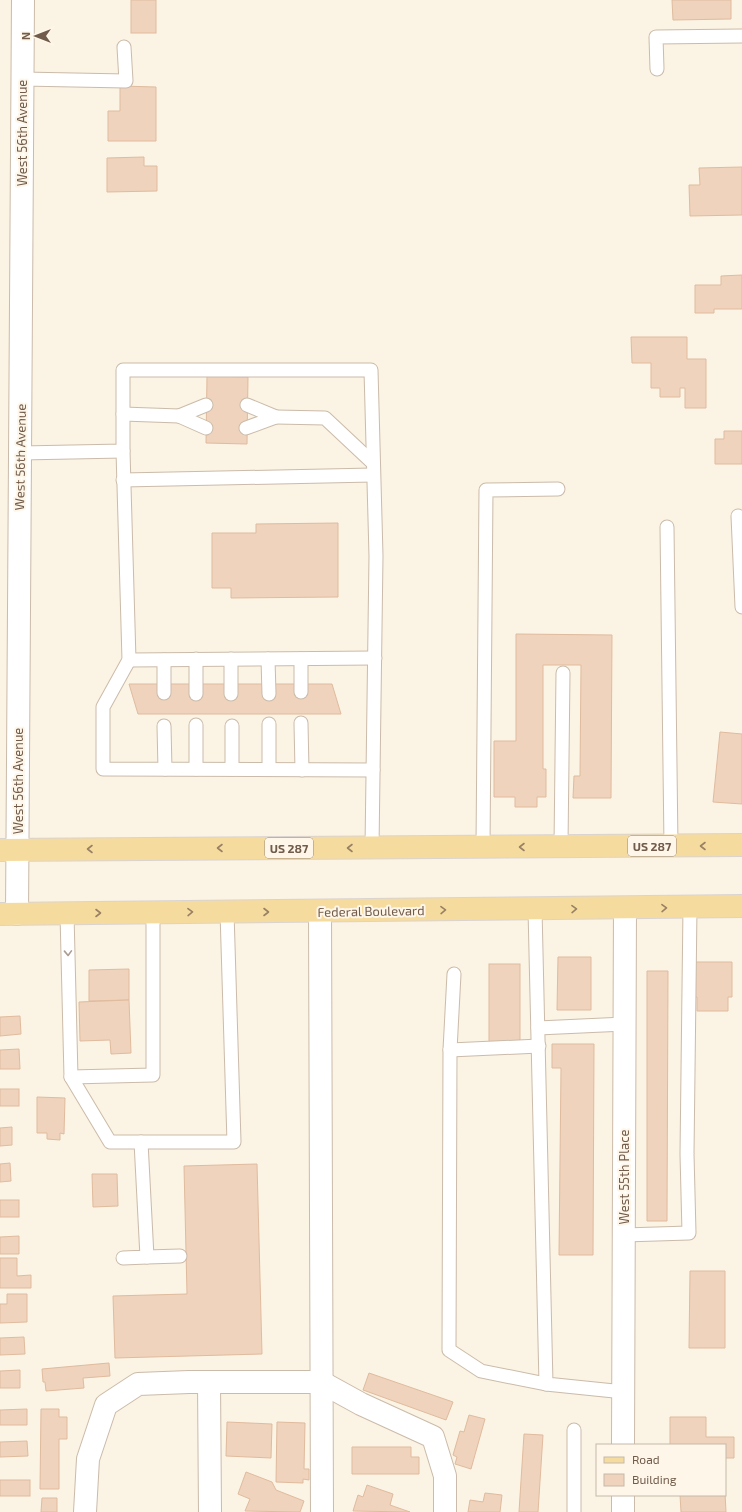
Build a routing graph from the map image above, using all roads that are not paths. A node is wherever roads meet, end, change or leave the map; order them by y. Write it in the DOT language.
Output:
graph roads {
  1 [pos="23,0"];
  2 [pos="742,36"];
  3 [pos="124,47"];
  4 [pos="657,69"];
  5 [pos="22,79"];
  6 [pos="206,405"];
  7 [pos="247,405"];
  8 [pos="123,414"];
  9 [pos="179,416"];
  10 [pos="276,417"];
  11 [pos="206,428"];
  12 [pos="246,428"];
  13 [pos="123,451"];
  14 [pos="21,453"];
  15 [pos="373,469"];
  16 [pos="124,480"];
  17 [pos="558,489"];
  18 [pos="738,516"];
  19 [pos="667,527"];
  20 [pos="742,607"];
  21 [pos="375,658"];
  22 [pos="196,659"];
  23 [pos="231,659"];
  24 [pos="268,659"];
  25 [pos="301,659"];
  26 [pos="129,660"];
  27 [pos="164,660"];
  28 [pos="563,673"];
  29 [pos="302,692"];
  30 [pos="164,693"];
  31 [pos="196,694"];
  32 [pos="231,694"];
  33 [pos="269,694"];
  34 [pos="302,723"];
  35 [pos="269,724"];
  36 [pos="196,725"];
  37 [pos="164,726"];
  38 [pos="232,726"];
  39 [pos="165,769"];
  40 [pos="196,769"];
  41 [pos="232,769"];
  42 [pos="269,769"];
  43 [pos="302,770"];
  44 [pos="373,770"];
  45 [pos="742,845"];
  46 [pos="562,846"];
  47 [pos="671,846"];
  48 [pos="483,847"];
  49 [pos="372,848"];
  50 [pos="9,849"];
  51 [pos="742,906"];
  52 [pos="690,907"];
  53 [pos="625,908"];
  54 [pos="536,909"];
  55 [pos="320,911"];
  56 [pos="228,912"];
  57 [pos="153,913"];
  58 [pos="8,914"];
  59 [pos="67,914"];
  60 [pos="454,974"];
  61 [pos="625,1024"];
  62 [pos="538,1028"];
  63 [pos="539,1046"];
  64 [pos="450,1050"];
  65 [pos="72,1077"];
  66 [pos="141,1142"];
  67 [pos="624,1235"];
  68 [pos="180,1256"];
  69 [pos="147,1257"];
  70 [pos="123,1258"];
  71 [pos="208,1382"];
  72 [pos="321,1382"];
  73 [pos="546,1384"];
  74 [pos="624,1392"];
  75 [pos="574,1430"];
  76 [pos="624,1444"];
  77 [pos="623,1496"];
  78 [pos="85,1512"];
  79 [pos="210,1512"];
  80 [pos="322,1512"];
  81 [pos="445,1512"];
  82 [pos="574,1512"];
  83 [pos="623,1512"];
  1 -- 5 [label="street, West 56th Avenue"];
  2 -- 4 [label="lane"];
  3 -- 5 [label="lane"];
  5 -- 14 [label="street, West 56th Avenue"];
  6 -- 9 [label="lane"];
  7 -- 10 [label="lane"];
  8 -- 9 [label="lane"];
  8 -- 13 [label="lane"];
  8 -- 15 [label="lane"];
  9 -- 11 [label="lane"];
  10 -- 12 [label="lane"];
  10 -- 15 [label="lane"];
  13 -- 14 [label="lane"];
  13 -- 16 [label="lane"];
  14 -- 50 [label="street, West 56th Avenue"];
  15 -- 16 [label="lane"];
  15 -- 21 [label="lane"];
  16 -- 26 [label="lane"];
  17 -- 48 [label="lane"];
  18 -- 20 [label="lane"];
  19 -- 47 [label="lane"];
  21 -- 25 [label="lane"];
  21 -- 44 [label="lane"];
  22 -- 23 [label="lane"];
  22 -- 27 [label="lane"];
  22 -- 31 [label="lane"];
  23 -- 24 [label="lane"];
  23 -- 32 [label="lane"];
  24 -- 25 [label="lane"];
  24 -- 33 [label="lane"];
  25 -- 29 [label="lane"];
  26 -- 27 [label="lane"];
  26 -- 39 [label="lane"];
  27 -- 30 [label="lane"];
  28 -- 46 [label="lane"];
  34 -- 43 [label="lane"];
  35 -- 42 [label="lane"];
  36 -- 40 [label="lane"];
  37 -- 39 [label="lane"];
  38 -- 41 [label="lane"];
  39 -- 40 [label="lane"];
  40 -- 41 [label="lane"];
  41 -- 42 [label="lane"];
  42 -- 43 [label="lane"];
  43 -- 44 [label="lane"];
  44 -- 49 [label="lane"];
  45 -- 47 [label="main road, US 287, one-way"];
  46 -- 47 [label="main road, US 287"];
  46 -- 48 [label="main road, US 287, one-way"];
  48 -- 49 [label="main road, US 287"];
  49 -- 50 [label="main road, US 287, one-way"];
  50 -- 58 [label="street, West 56th Avenue"];
  51 -- 52 [label="main road, Federal Boulevard"];
  53 -- 52 [label="main road, Federal Boulevard, one-way"];
  52 -- 67 [label="lane"];
  54 -- 53 [label="main road, Federal Boulevard, one-way"];
  53 -- 61 [label="street, West 55th Place"];
  55 -- 54 [label="main road, Federal Boulevard, one-way"];
  54 -- 62 [label="lane"];
  56 -- 55 [label="main road, Federal Boulevard, one-way"];
  55 -- 72 [label="street"];
  57 -- 56 [label="main road, Federal Boulevard, one-way"];
  56 -- 66 [label="lane"];
  59 -- 57 [label="main road, Federal Boulevard, one-way"];
  57 -- 65 [label="lane"];
  58 -- 59 [label="main road, Federal Boulevard"];
  59 -- 65 [label="lane, one-way"];
  60 -- 64 [label="lane"];
  61 -- 62 [label="lane"];
  61 -- 67 [label="street, West 55th Place"];
  62 -- 63 [label="lane"];
  63 -- 64 [label="lane"];
  63 -- 73 [label="lane"];
  64 -- 73 [label="lane"];
  65 -- 66 [label="lane"];
  66 -- 69 [label="lane"];
  67 -- 74 [label="street, West 55th Place"];
  68 -- 69 [label="lane"];
  69 -- 70 [label="lane"];
  71 -- 72 [label="street"];
  71 -- 78 [label="street"];
  71 -- 79 [label="street"];
  72 -- 80 [label="street"];
  72 -- 81 [label="street"];
  73 -- 74 [label="lane"];
  74 -- 76 [label="street, West 55th Place"];
  75 -- 82 [label="lane"];
  77 -- 83 [label="street"];
}
